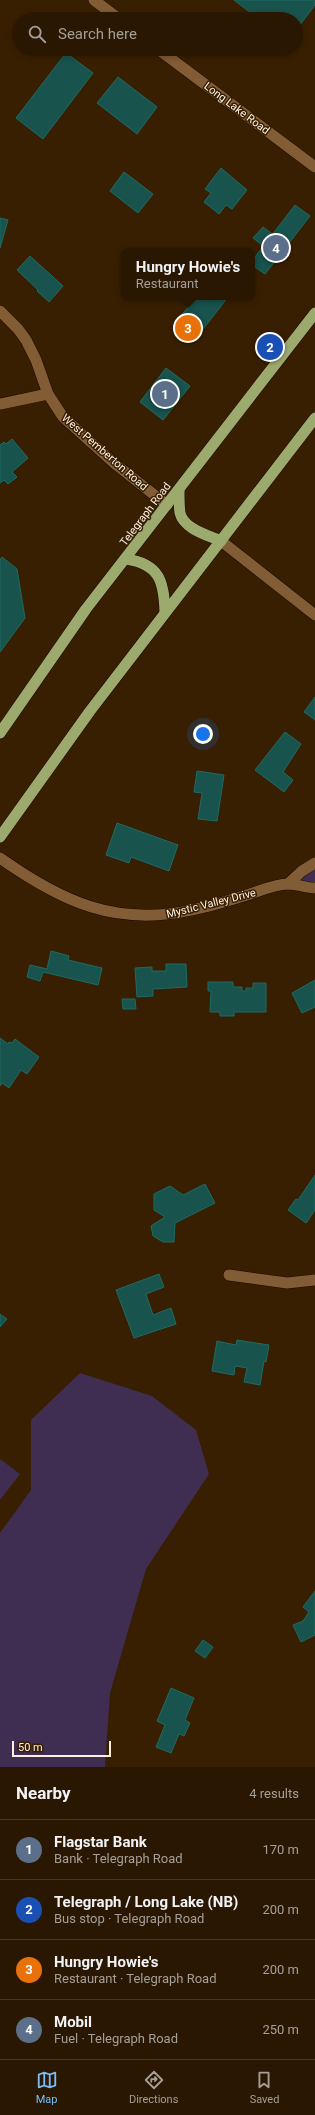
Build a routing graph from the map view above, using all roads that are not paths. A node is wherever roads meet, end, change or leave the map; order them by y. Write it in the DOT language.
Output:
graph roads {
  1 [pos="94,0"];
  2 [pos="110,12"];
  3 [pos="167,56"];
  4 [pos="315,167"];
  5 [pos="0,311"];
  6 [pos="315,313"];
  7 [pos="48,394"];
  8 [pos="0,404"];
  9 [pos="315,418"];
  10 [pos="179,490"];
  11 [pos="167,505"];
  12 [pos="221,541"];
  13 [pos="126,560"];
  14 [pos="165,612"];
  15 [pos="315,615"];
  16 [pos="0,734"];
  17 [pos="0,837"];
  18 [pos="0,858"];
  19 [pos="315,863"];
  20 [pos="288,884"];
  21 [pos="315,888"];
  22 [pos="229,1275"];
  23 [pos="315,1280"];
  1 -- 2 [label="street"];
  3 -- 4 [label="street, Long Lake Road"];
  5 -- 7 [label="street, West Pemberton Road"];
  6 -- 10 [label="highway, Telegraph Road"];
  7 -- 8 [label="street"];
  7 -- 11 [label="street, West Pemberton Road"];
  9 -- 12 [label="highway"];
  10 -- 11 [label="highway, Telegraph Road"];
  10 -- 12 [label="highway"];
  11 -- 13 [label="highway, Telegraph Road"];
  12 -- 14 [label="highway"];
  12 -- 15 [label="street"];
  13 -- 14 [label="highway"];
  13 -- 16 [label="highway, Telegraph Road"];
  14 -- 17 [label="highway"];
  18 -- 20 [label="street, Mystic Valley Drive"];
  19 -- 20 [label="street"];
  20 -- 21 [label="street, Mystic Valley Drive"];
  22 -- 23 [label="street"];
}
